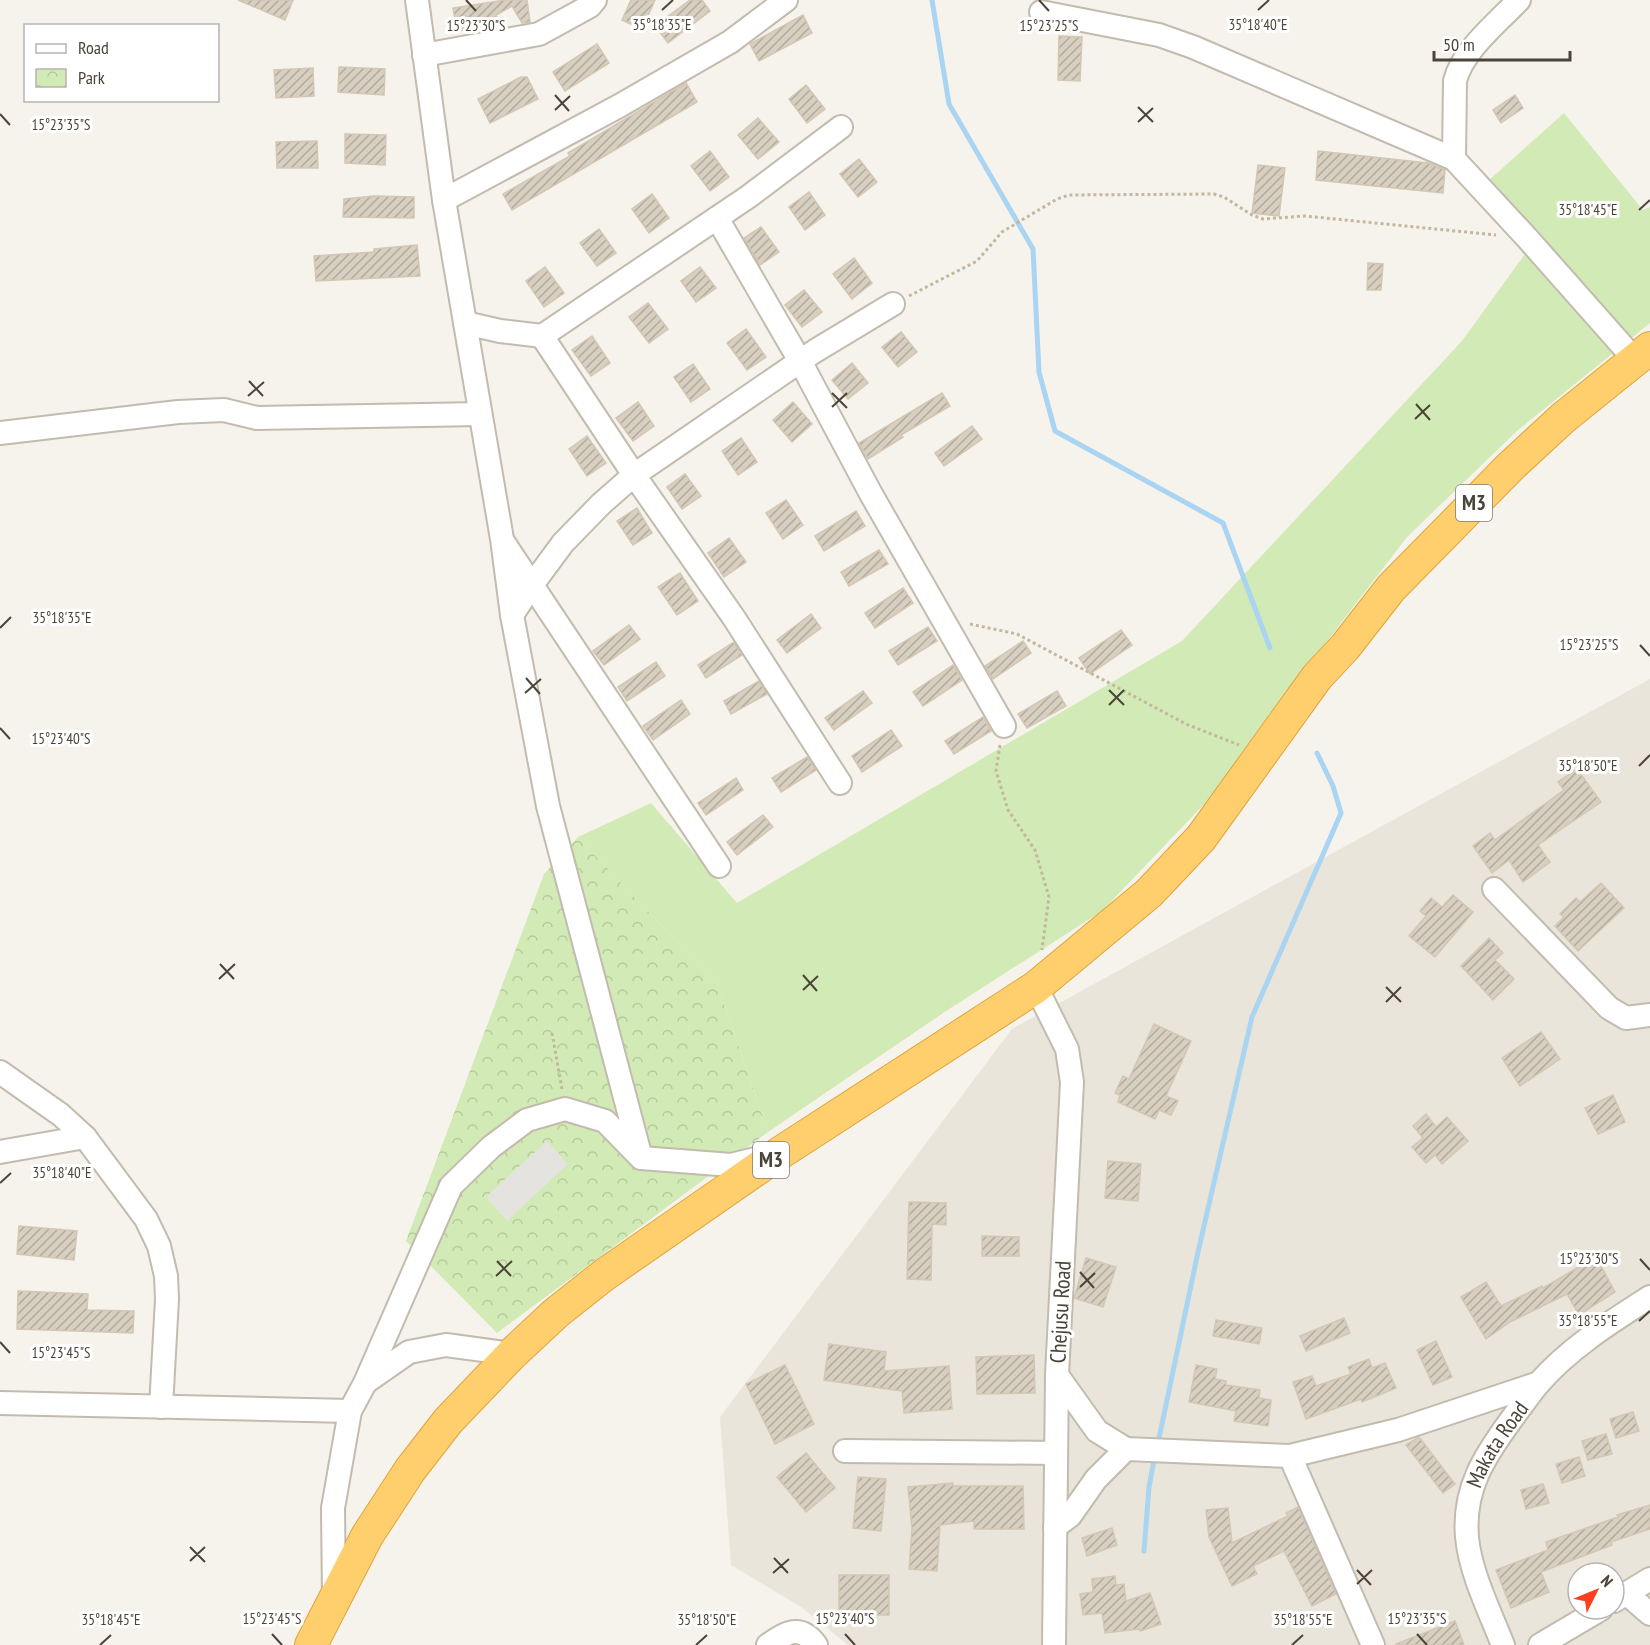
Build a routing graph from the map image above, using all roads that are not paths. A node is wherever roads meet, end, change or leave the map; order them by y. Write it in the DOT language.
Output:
graph roads {
  1 [pos="417,0"];
  2 [pos="595,0"];
  3 [pos="786,0"];
  4 [pos="1519,0"];
  5 [pos="1041,12"];
  6 [pos="424,55"];
  7 [pos="841,127"];
  8 [pos="1454,159"];
  9 [pos="444,200"];
  10 [pos="717,218"];
  11 [pos="893,304"];
  12 [pos="465,323"];
  13 [pos="542,336"];
  14 [pos="1642,354"];
  15 [pos="800,361"];
  16 [pos="480,414"];
  17 [pos="0,433"];
  18 [pos="634,475"];
  19 [pos="502,539"];
  20 [pos="532,585"];
  21 [pos="512,615"];
  22 [pos="1004,726"];
  23 [pos="840,783"];
  24 [pos="719,866"];
  25 [pos="1494,888"];
  26 [pos="1036,987"];
  27 [pos="1650,1015"];
  28 [pos="0,1072"];
  29 [pos="85,1137"];
  30 [pos="0,1152"];
  31 [pos="780,1153"];
  32 [pos="641,1158"];
  33 [pos="1650,1297"];
  34 [pos="512,1354"];
  35 [pos="1057,1375"];
  36 [pos="365,1383"];
  37 [pos="1539,1383"];
  38 [pos="0,1403"];
  39 [pos="161,1407"];
  40 [pos="350,1412"];
  41 [pos="1126,1449"];
  42 [pos="845,1451"];
  43 [pos="1056,1453"];
  44 [pos="1290,1456"];
  45 [pos="1055,1527"];
  46 [pos="1650,1578"];
  47 [pos="1626,1593"];
  48 [pos="334,1598"];
  49 [pos="1626,1600"];
  50 [pos="1650,1614"];
  51 [pos="1581,1621"];
  52 [pos="311,1645"];
  53 [pos="768,1645"];
  54 [pos="816,1645"];
  55 [pos="1054,1645"];
  56 [pos="1373,1645"];
  57 [pos="1503,1645"];
  58 [pos="1540,1645"];
  1 -- 6 [label="street"];
  2 -- 6 [label="street"];
  3 -- 9 [label="street"];
  4 -- 8 [label="street"];
  5 -- 8 [label="street"];
  6 -- 9 [label="street"];
  7 -- 10 [label="street"];
  8 -- 14 [label="street"];
  9 -- 12 [label="street"];
  10 -- 13 [label="street"];
  10 -- 15 [label="street"];
  11 -- 15 [label="street"];
  12 -- 13 [label="street"];
  12 -- 16 [label="street"];
  13 -- 18 [label="street"];
  14 -- 26 [label="highway, M3"];
  15 -- 18 [label="street"];
  15 -- 22 [label="street"];
  16 -- 17 [label="street"];
  16 -- 19 [label="street"];
  18 -- 20 [label="street"];
  18 -- 23 [label="street"];
  19 -- 20 [label="street"];
  19 -- 21 [label="street"];
  20 -- 21 [label="street"];
  20 -- 24 [label="street"];
  21 -- 32 [label="street"];
  25 -- 27 [label="street"];
  26 -- 31 [label="highway, M3"];
  26 -- 35 [label="street, Chejusu Road"];
  28 -- 29 [label="street"];
  29 -- 30 [label="street"];
  29 -- 39 [label="street"];
  31 -- 32 [label="street"];
  31 -- 34 [label="highway, M3"];
  32 -- 36 [label="street"];
  33 -- 37 [label="street, Makata Road"];
  34 -- 36 [label="street"];
  34 -- 48 [label="highway, M3"];
  35 -- 41 [label="street"];
  35 -- 43 [label="street, Chejusu Road"];
  36 -- 40 [label="street"];
  37 -- 44 [label="street"];
  37 -- 57 [label="street, Makata Road"];
  38 -- 39 [label="street"];
  39 -- 40 [label="street"];
  40 -- 48 [label="street"];
  41 -- 44 [label="street"];
  41 -- 45 [label="street"];
  42 -- 43 [label="street"];
  43 -- 45 [label="street, Chejusu Road"];
  44 -- 56 [label="street"];
  45 -- 55 [label="street, Chejusu Road"];
  46 -- 47 [label="street"];
  48 -- 52 [label="highway, M3"];
  49 -- 50 [label="street"];
  51 -- 58 [label="street"];
  53 -- 54 [label="street"];
}
